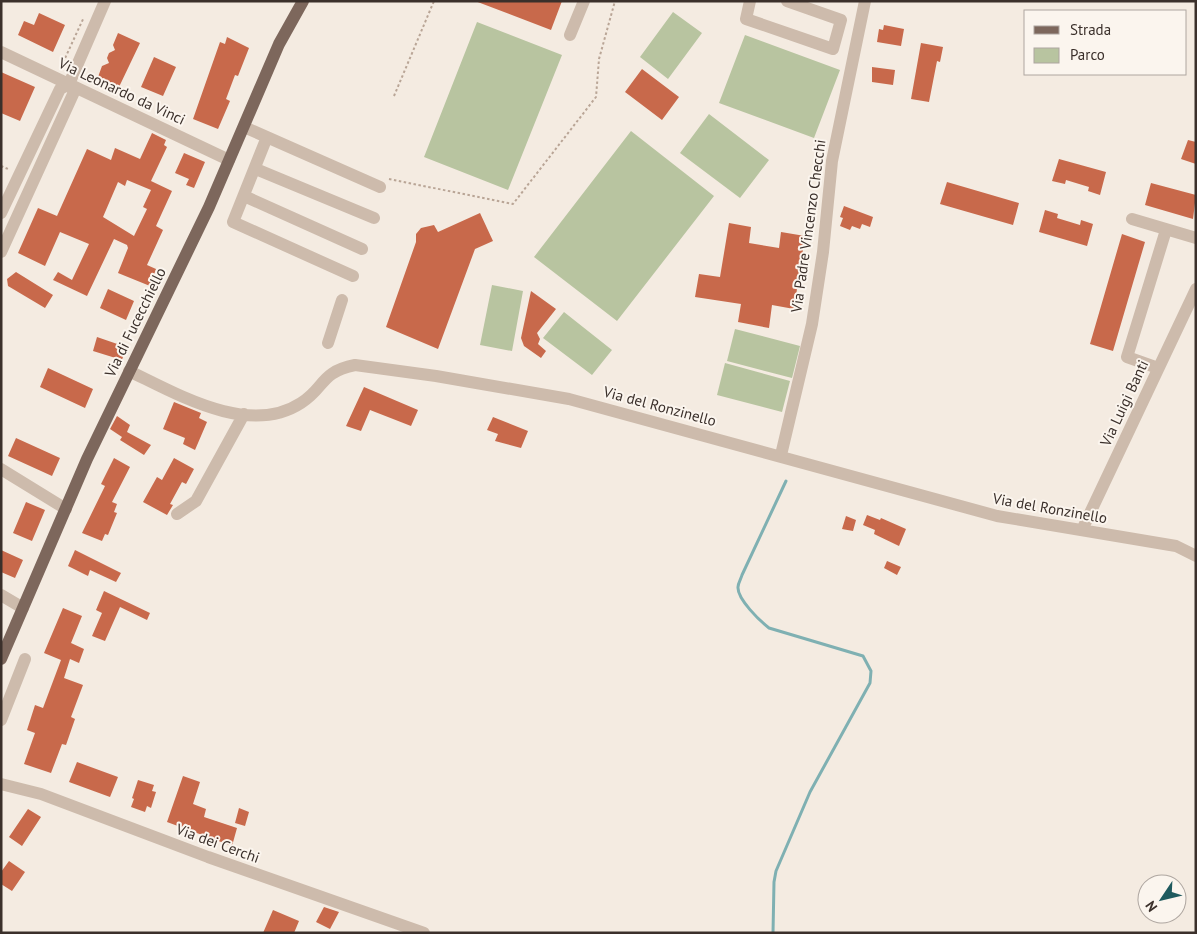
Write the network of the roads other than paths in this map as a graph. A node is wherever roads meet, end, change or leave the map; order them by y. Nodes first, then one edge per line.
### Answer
1 (105, 1) edge
2 (303, 1) edge
3 (584, 1) edge
4 (750, 1) edge
5 (787, 1) edge
6 (865, 1) edge
7 (570, 35) dead end
8 (1, 52) edge
9 (69, 84) junction
10 (244, 127) junction
11 (267, 137) junction
12 (229, 160) junction
13 (256, 168) junction
14 (381, 182) road end
15 (244, 196) junction
16 (1, 213) edge
17 (374, 218) dead end
18 (1132, 219) dead end
19 (1166, 230) junction
20 (1196, 238) edge
21 (362, 249) dead end
22 (1, 252) edge
23 (353, 276) dead end
24 (1196, 289) edge
25 (342, 300) dead end
26 (328, 343) dead end
27 (1158, 368) junction
28 (129, 371) junction
29 (244, 414) junction
30 (781, 455) junction
31 (1, 469) edge
32 (66, 509) junction
33 (177, 514) dead end
34 (1082, 530) junction
35 (1196, 556) edge
36 (1, 595) edge
37 (23, 608) junction
38 (1, 659) edge
39 (25, 659) dead end
40 (2, 716) edge
41 (1, 784) edge
42 (424, 933) edge

1 - 9 street
2 - 10 main road, Via di Fucecchiello
3 - 7 street
4 - 5 street
6 - 30 street, Via Padre Vincenzo Checchi
8 - 9 street, Via Leonardo da Vinci
9 - 12 street, Via Leonardo da Vinci
9 - 16 street
9 - 22 street
10 - 11 street
10 - 12 main road, Via di Fucecchiello
11 - 13 street
11 - 14 street
12 - 28 main road, Via di Fucecchiello
13 - 15 street
13 - 17 street
15 - 21 street
15 - 23 street
18 - 19 street
19 - 20 street
19 - 27 street
24 - 27 street, Via Luigi Banti
25 - 26 street
27 - 34 street, Via Luigi Banti
28 - 29 street, Via del Ronzinello
28 - 32 main road, Via di Fucecchiello
29 - 30 street, Via del Ronzinello
29 - 33 street
30 - 34 street, Via del Ronzinello
31 - 32 street
32 - 37 main road, Via di Fucecchiello
34 - 35 street, Via del Ronzinello
36 - 37 street
37 - 38 main road, Via di Fucecchiello
39 - 40 street
41 - 42 street, Via dei Cerchi

